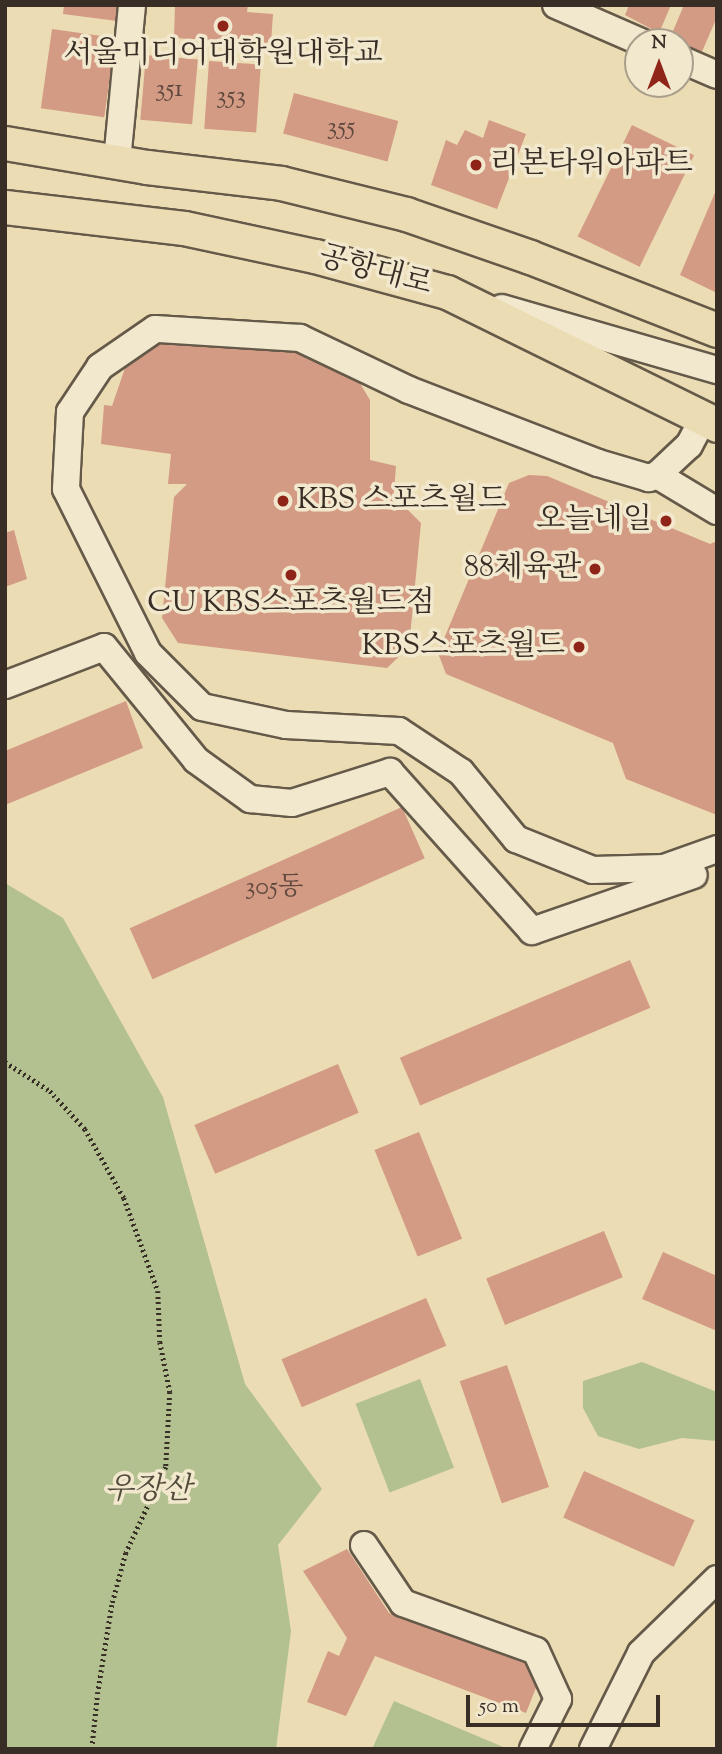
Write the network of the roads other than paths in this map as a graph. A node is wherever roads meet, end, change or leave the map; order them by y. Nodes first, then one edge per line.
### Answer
1 (132, 5) edge
2 (556, 5) edge
3 (624, 35) edge
4 (694, 65) edge
5 (717, 75) edge
6 (5, 143) edge
7 (5, 160) edge
8 (132, 164) junction
9 (5, 207) edge
10 (447, 292) junction
11 (717, 330) edge
12 (717, 370) edge
13 (710, 422) edge
14 (657, 475) junction
15 (717, 511) edge
16 (5, 685) edge
17 (717, 849) edge
18 (717, 867) edge
19 (364, 1545) dead end
20 (717, 1579) edge
21 (533, 1749) edge
22 (593, 1749) edge

1 - 8 street
2 - 3 street
4 - 5 street
6 - 8 main road, 공항대로
7 - 8 street
8 - 11 main road, 공항대로
9 - 10 main road, 공항대로
10 - 12 street
10 - 13 main road, 공항대로
13 - 14 street
14 - 15 street
14 - 17 street
16 - 18 street
19 - 21 street
20 - 22 street

